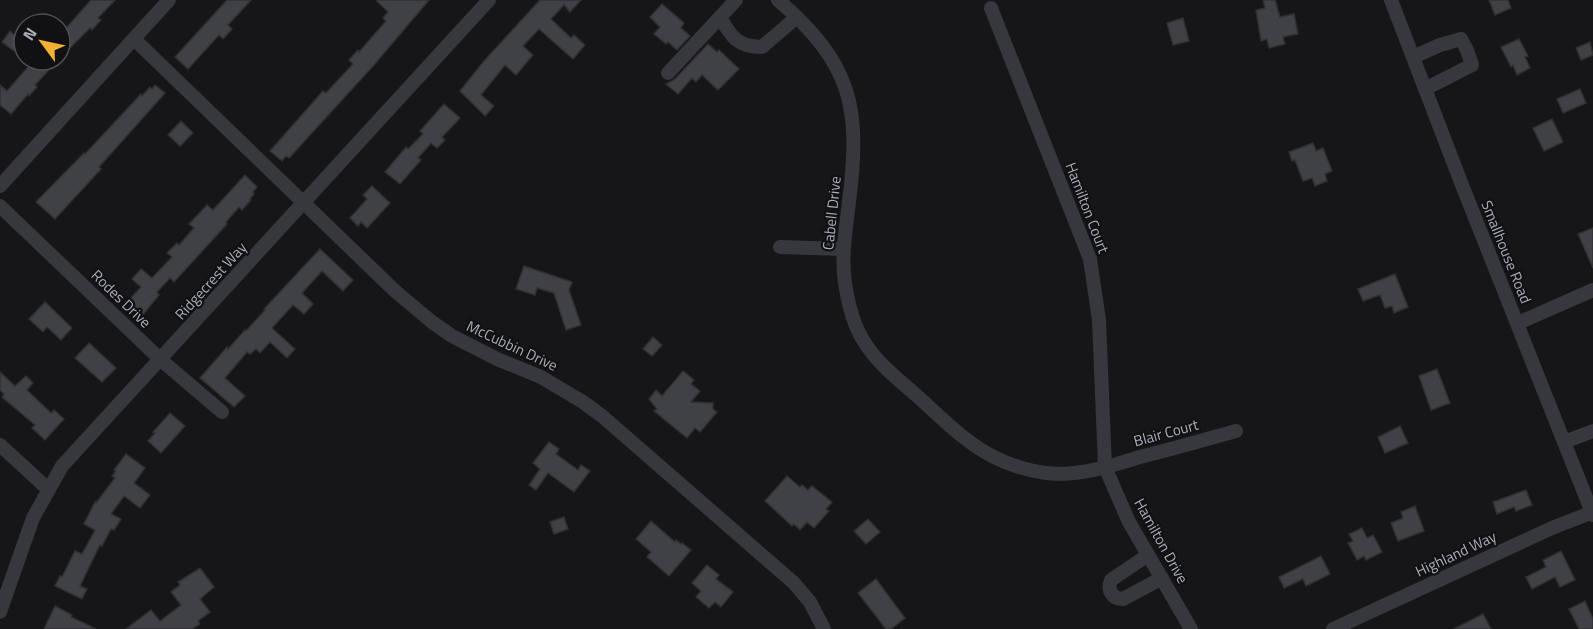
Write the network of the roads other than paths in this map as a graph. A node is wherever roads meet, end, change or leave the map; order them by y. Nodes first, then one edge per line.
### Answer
1 (169, 0) edge
2 (489, 0) edge
3 (736, 0) edge
4 (778, 0) edge
5 (1391, 0) edge
6 (991, 8) dead end
7 (797, 16) junction
8 (720, 17) junction
9 (134, 39) junction
10 (1413, 57) junction
11 (668, 73) dead end
12 (1425, 89) junction
13 (0, 186) edge
14 (303, 204) junction
15 (0, 206) edge
16 (780, 247) dead end
17 (843, 249) junction
18 (1593, 290) edge
19 (1518, 323) junction
20 (161, 360) junction
21 (222, 411) dead end
22 (1236, 431) dead end
23 (1593, 431) edge
24 (1564, 442) junction
25 (0, 445) edge
26 (1105, 467) junction
27 (48, 489) junction
28 (1593, 513) edge
29 (1148, 555) junction
30 (1162, 578) junction
31 (0, 612) edge
32 (824, 629) edge
33 (1191, 629) edge
34 (1333, 629) edge

1 - 9 street
2 - 14 street, Ridgecrest Way
3 - 8 street
4 - 7 street, Cabell Drive
5 - 10 street, Smallhouse Road
6 - 26 street, Hamilton Court
7 - 8 street
7 - 17 street, Cabell Drive
8 - 11 street
9 - 13 street
9 - 14 street, McCubbin Drive
10 - 12 street, Smallhouse Road
10 - 12 street
12 - 19 street, Smallhouse Road
14 - 20 street, Ridgecrest Way
14 - 32 street, McCubbin Drive
15 - 20 street, Rodes Drive
16 - 17 street
17 - 26 street, Cabell Drive
18 - 19 street
19 - 24 street, Smallhouse Road
20 - 21 street, Rodes Drive
20 - 27 street, Ridgecrest Way
22 - 26 street, Blair Court
23 - 24 street
24 - 28 street, Smallhouse Road
25 - 27 street
26 - 29 street, Hamilton Drive
27 - 31 street, Ridgecrest Way
28 - 34 street, Highland Way
29 - 30 street, Hamilton Drive
29 - 30 street
30 - 33 street, Hamilton Drive

